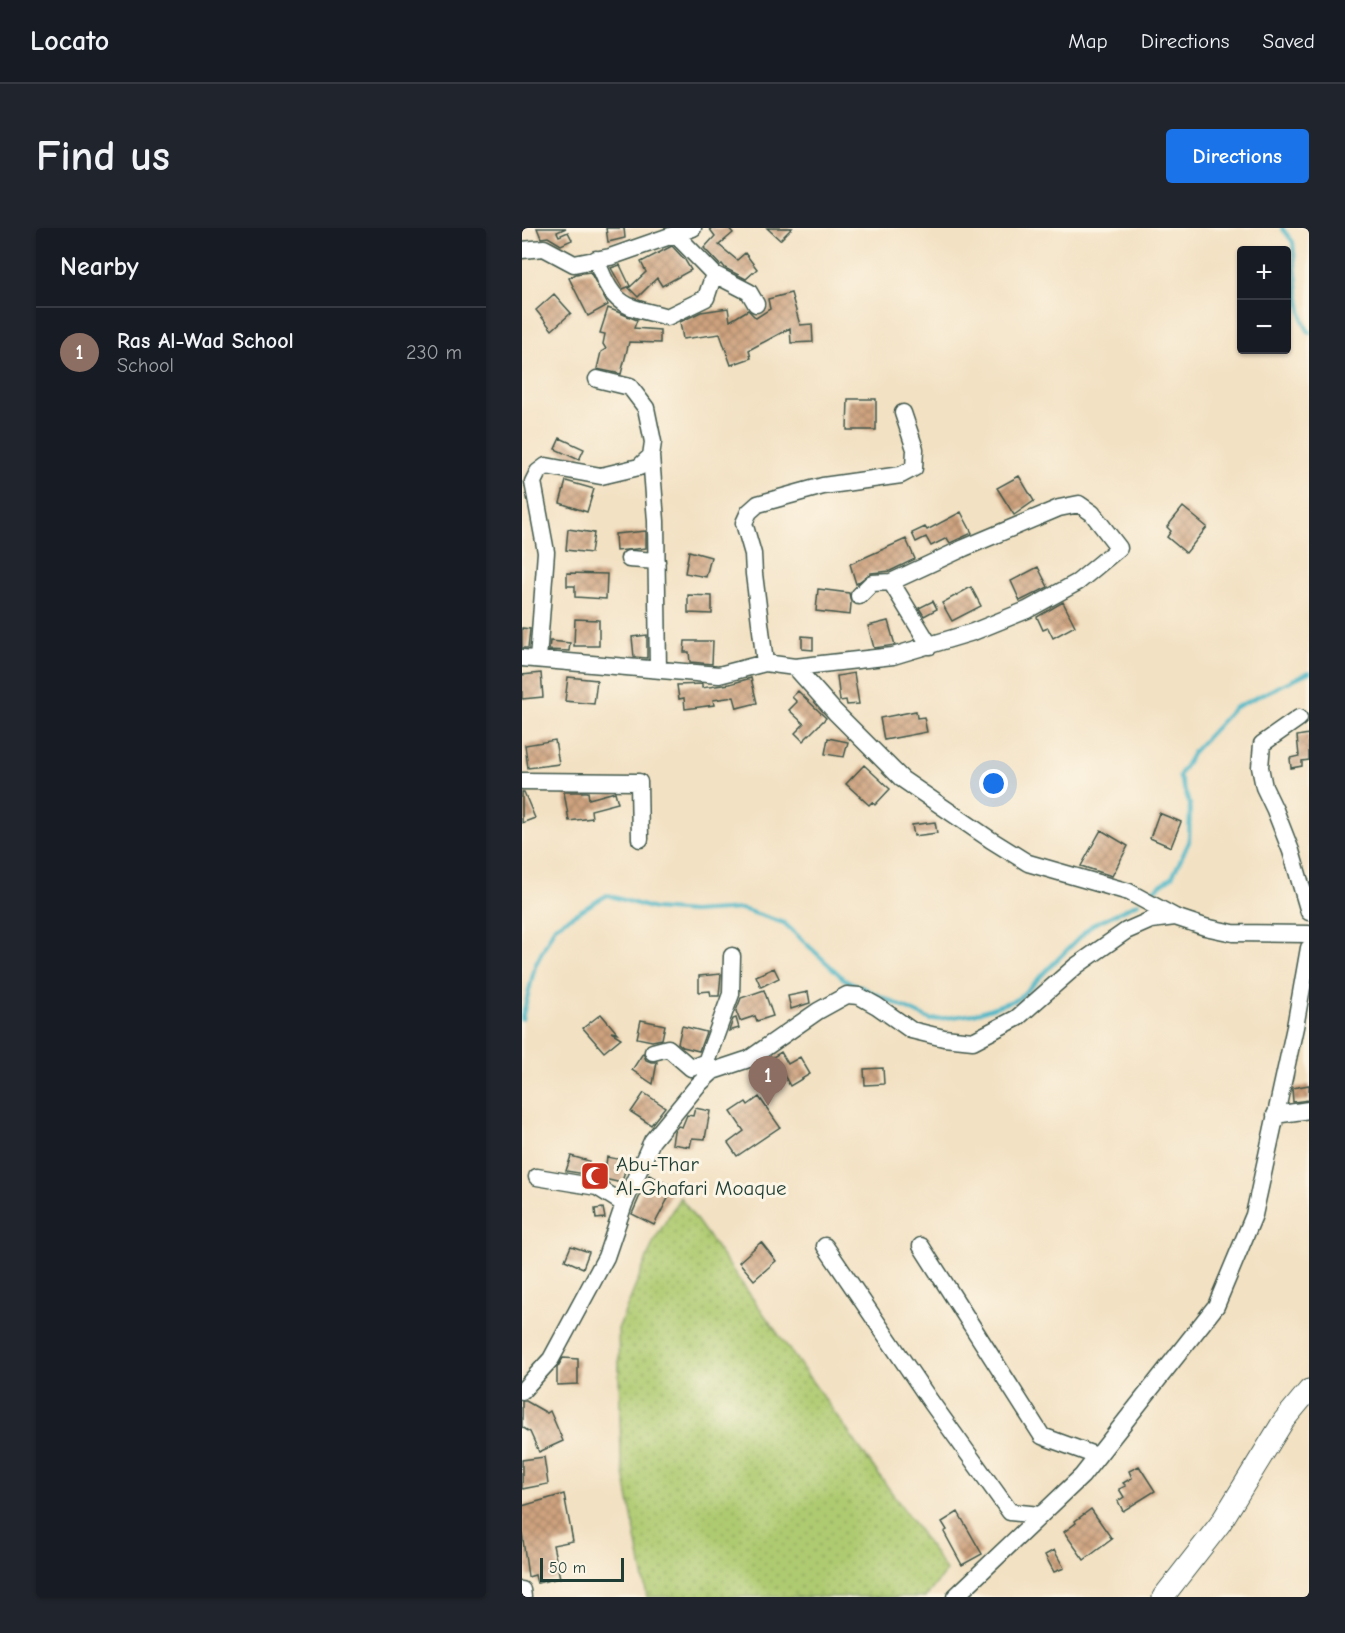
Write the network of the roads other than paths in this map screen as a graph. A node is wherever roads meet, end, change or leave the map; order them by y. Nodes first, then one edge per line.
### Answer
1 (693, 228) edge
2 (671, 232) edge
3 (522, 250) edge
4 (603, 258) junction
5 (714, 274) junction
6 (756, 304) dead end
7 (597, 379) dead end
8 (903, 413) dead end
9 (651, 456) junction
10 (629, 559) dead end
11 (657, 561) junction
12 (891, 582) junction
13 (859, 596) dead end
14 (930, 645) junction
15 (530, 659) edge
16 (765, 663) junction
17 (795, 667) junction
18 (658, 670) junction
19 (1299, 718) dead end
20 (522, 781) edge
21 (640, 839) dead end
22 (1309, 912) edge
23 (1176, 918) junction
24 (1309, 934) edge
25 (1309, 948) edge
26 (732, 956) dead end
27 (1302, 1027) edge
28 (653, 1052) dead end
29 (709, 1066) junction
30 (1309, 1110) edge
31 (1275, 1115) junction
32 (537, 1177) dead end
33 (624, 1204) junction
34 (825, 1246) dead end
35 (921, 1246) dead end
36 (1309, 1390) edge
37 (522, 1391) edge
38 (1097, 1456) junction
39 (1040, 1515) junction
40 (522, 1590) edge
41 (524, 1597) edge
42 (955, 1597) edge
43 (1163, 1597) edge

1 - 2 street
2 - 4 street
2 - 5 street
3 - 4 street
4 - 5 street
5 - 6 street
7 - 9 street
8 - 16 street
9 - 11 street
9 - 15 street
10 - 11 street
11 - 18 street
12 - 13 street
12 - 14 street
12 - 14 street
14 - 17 street
15 - 18 street
16 - 17 street
16 - 18 street
17 - 23 street
19 - 22 street
20 - 21 street
23 - 24 street
23 - 29 street
25 - 27 street
26 - 29 street
27 - 31 street
28 - 29 street
29 - 33 street
30 - 31 street
31 - 38 street
32 - 33 street
33 - 37 street
34 - 39 street
35 - 38 street
36 - 43 main road
38 - 39 street
39 - 42 street
40 - 41 street

